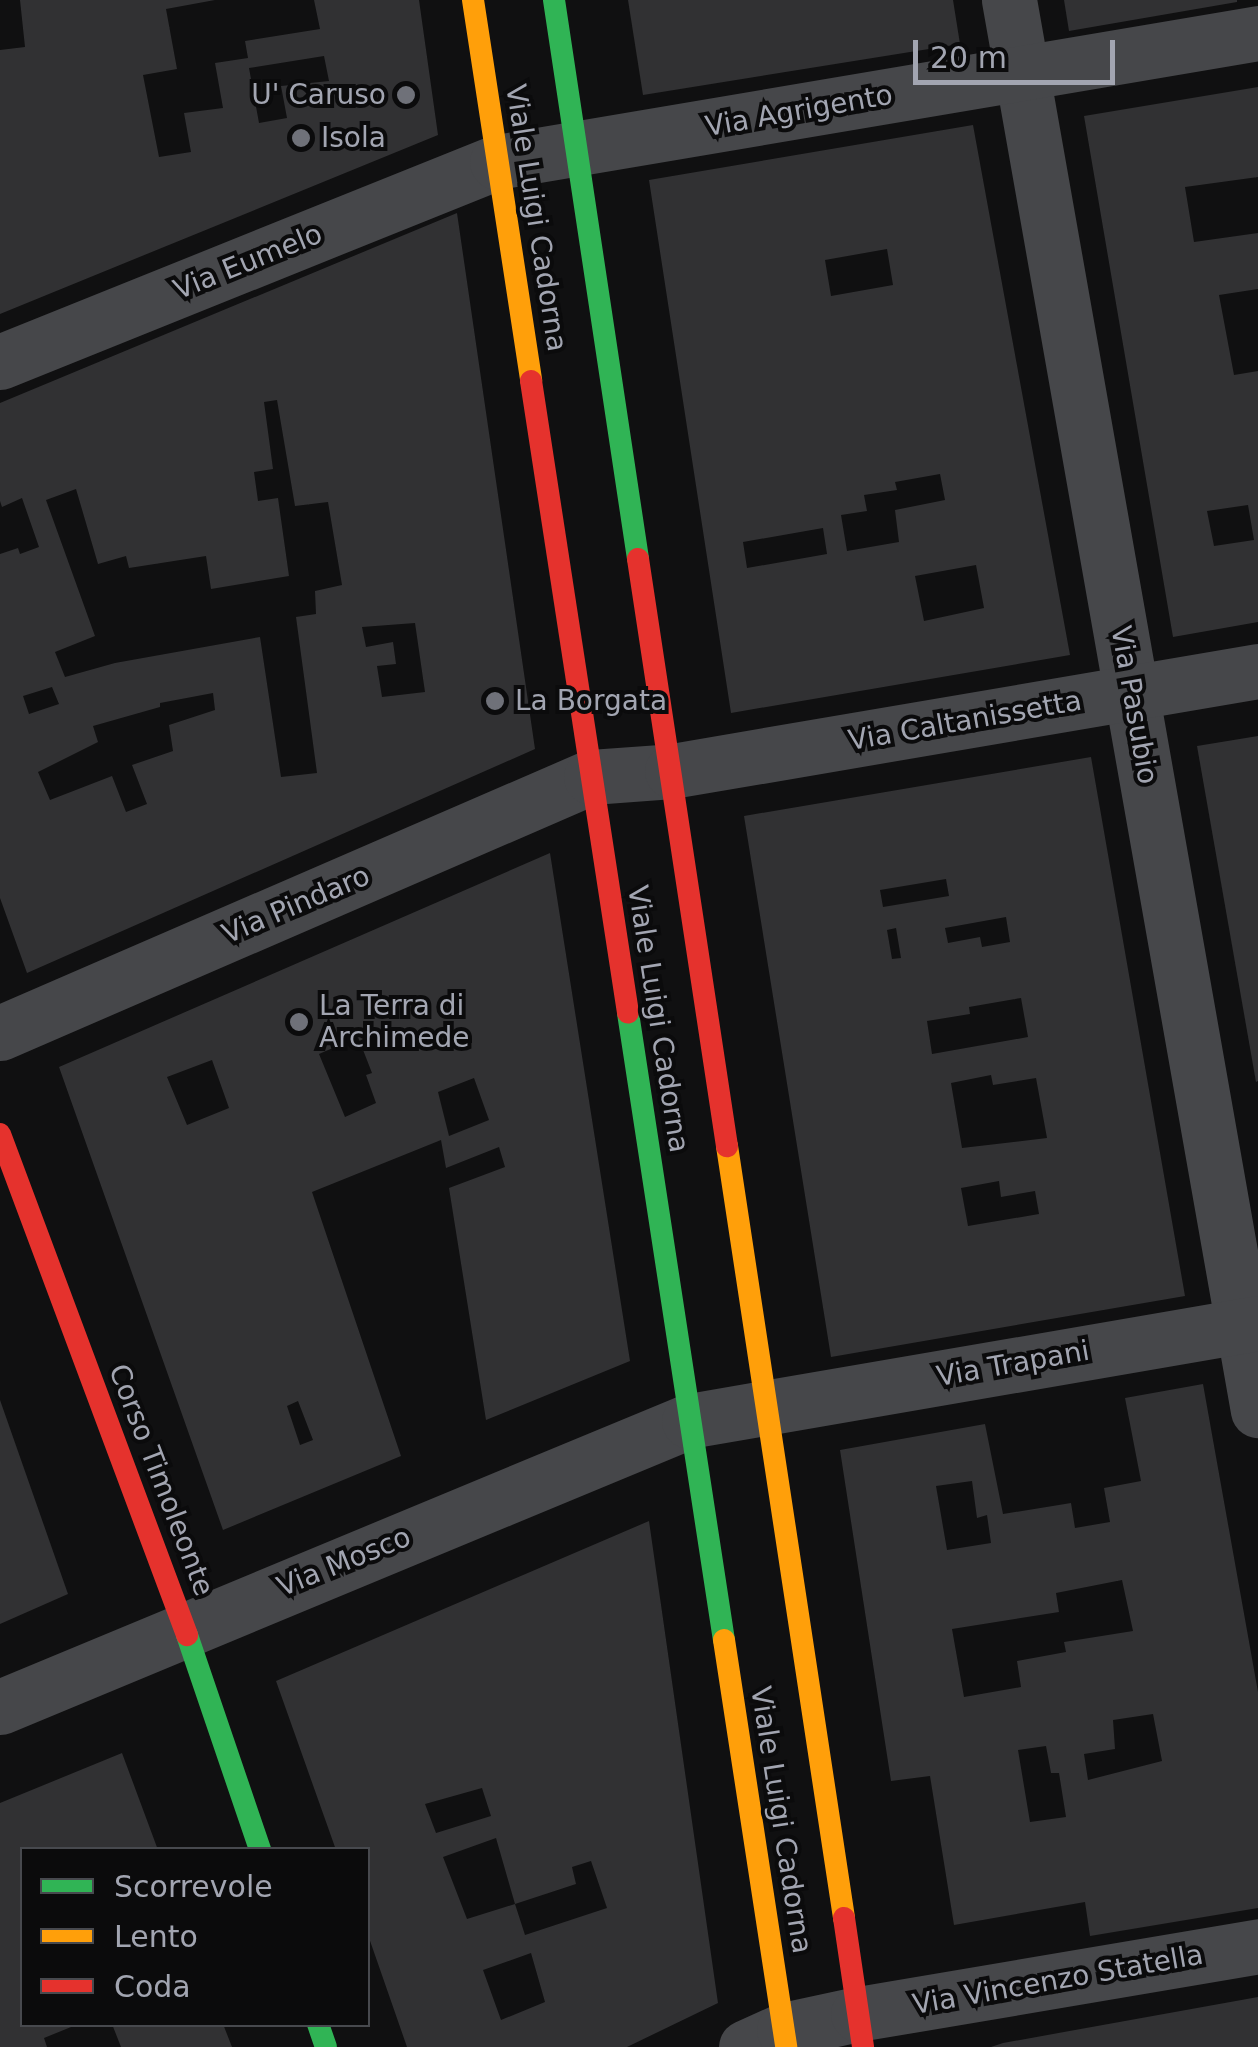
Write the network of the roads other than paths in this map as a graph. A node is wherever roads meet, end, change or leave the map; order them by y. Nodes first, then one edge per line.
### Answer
1 (472, 0) edge
2 (554, 0) edge
3 (1009, 0) edge
4 (1258, 33) edge
5 (1023, 73) junction
6 (576, 148) junction
7 (497, 162) junction
8 (0, 362) edge
9 (1258, 671) edge
10 (1132, 692) junction
11 (672, 772) junction
12 (592, 777) junction
13 (0, 1033) edge
14 (0, 1134) edge
15 (1250, 1324) edge
16 (767, 1406) junction
17 (1258, 1410) edge
18 (689, 1422) junction
19 (184, 1627) junction
20 (0, 1707) edge
21 (259, 1847) edge
22 (1258, 1946) edge
23 (861, 2030) edge
24 (772, 2041) edge

1 - 7 main road, Viale Luigi Cadorna
2 - 6 main road, Viale Luigi Cadorna
3 - 5 street, Via Pasubio
4 - 5 street, Via Agrigento
5 - 6 street, Via Agrigento
5 - 10 street, Via Pasubio
6 - 7 street, Via Agrigento
6 - 11 main road, Viale Luigi Cadorna
7 - 8 street, Via Eumelo
7 - 12 main road, Viale Luigi Cadorna
9 - 10 street, Via Caltanissetta
10 - 11 street, Via Caltanissetta
10 - 15 street, Via Pasubio
11 - 12 street, Via Caltanissetta
11 - 16 main road, Viale Luigi Cadorna
12 - 13 street, Via Pindaro
12 - 18 main road, Viale Luigi Cadorna
14 - 19 main road, Corso Timoleonte
15 - 16 street, Via Trapani
15 - 17 street, Via Pasubio
16 - 18 street, Via Trapani
16 - 23 main road, Viale Luigi Cadorna
18 - 19 street, Via Mosco
18 - 24 main road, Viale Luigi Cadorna
19 - 20 street, Via Mosco
19 - 21 main road, Corso Timoleonte
22 - 23 street, Via Vincenzo Statella
23 - 24 street, Via Vincenzo Statella

